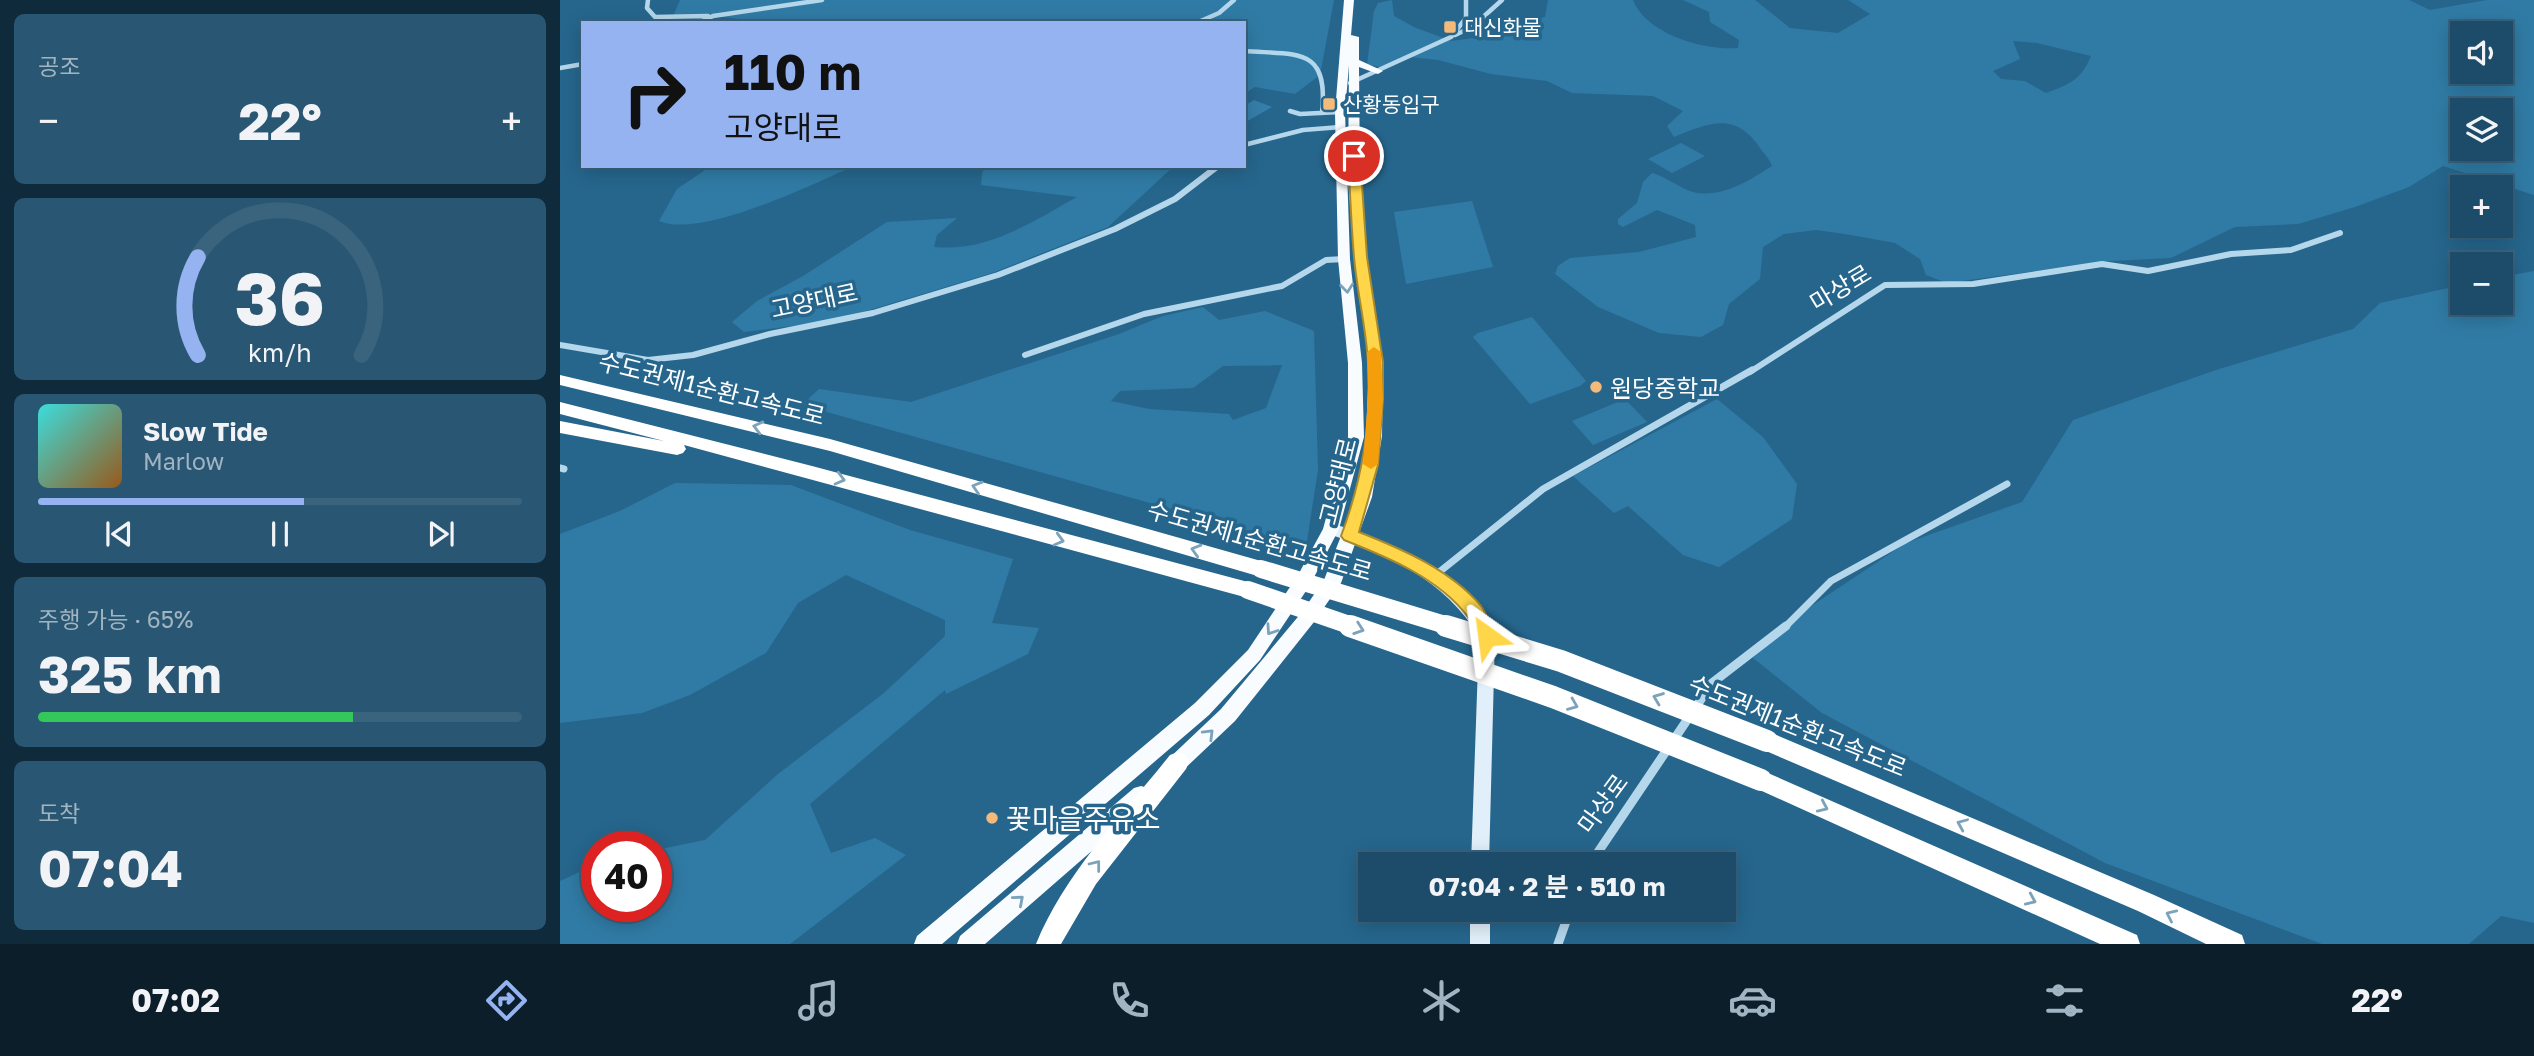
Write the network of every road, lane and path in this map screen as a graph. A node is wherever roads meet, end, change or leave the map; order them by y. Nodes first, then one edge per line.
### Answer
1 (648, 0) edge
2 (822, 0) edge
3 (1234, 0) edge
4 (1349, 0) edge
5 (1358, 0) edge
6 (1466, 0) edge
7 (1503, 0) edge
8 (713, 16) junction
9 (703, 21) edge
10 (1201, 21) edge
11 (1451, 37) junction
12 (1246, 51) edge
13 (1354, 62) junction
14 (581, 64) edge
15 (560, 68) edge
16 (1378, 71) junction
17 (1348, 84) junction
18 (1290, 111) dead end
19 (1322, 113) junction
20 (1340, 120) junction
21 (1246, 144) edge
22 (1215, 168) edge
23 (2340, 233) dead end
24 (1344, 259) junction
25 (560, 345) edge
26 (1025, 355) dead end
27 (560, 380) edge
28 (560, 408) edge
29 (560, 426) edge
30 (812, 472) junction
31 (2007, 484) dead end
32 (1340, 532) junction
33 (1433, 578) junction
34 (1178, 762) junction
35 (1480, 852) edge
36 (1598, 852) edge
37 (1480, 922) edge
38 (1566, 922) edge
39 (925, 944) edge
40 (968, 944) edge
41 (1048, 944) edge
42 (1480, 944) edge
43 (1558, 944) edge
44 (2128, 944) edge
45 (2233, 944) edge

1 - 8 street
2 - 8 street
3 - 10 street
4 - 17 main road, 고양대로
5 - 13 main road, 고양대로
6 - 11 street
7 - 11 street
8 - 9 street
11 - 16 street
12 - 19 street
13 - 16 main road
13 - 17 main road, 고양대로
14 - 15 street
16 - 17 street
17 - 20 main road, 고양대로
17 - 32 main road, 고양대로
18 - 19 street
19 - 20 street
20 - 21 street
20 - 24 main road, 고양대로
22 - 25 street, 고양대로
23 - 33 street, 마상로
24 - 26 street
24 -> 32 main road, 고양대로
45 -> 27 highway, 수도권제1순환고속도로, bridge
28 - 30 highway
29 - 30 highway
30 -> 44 highway, bridge
31 - 36 street, 마상로
32 - 33 street
34 -> 32 main road, 고양대로
32 -> 39 main road, 고양대로
33 - 35 street
40 -> 34 main road, 고양대로
41 -> 34 highway
37 - 42 street
38 - 43 street

